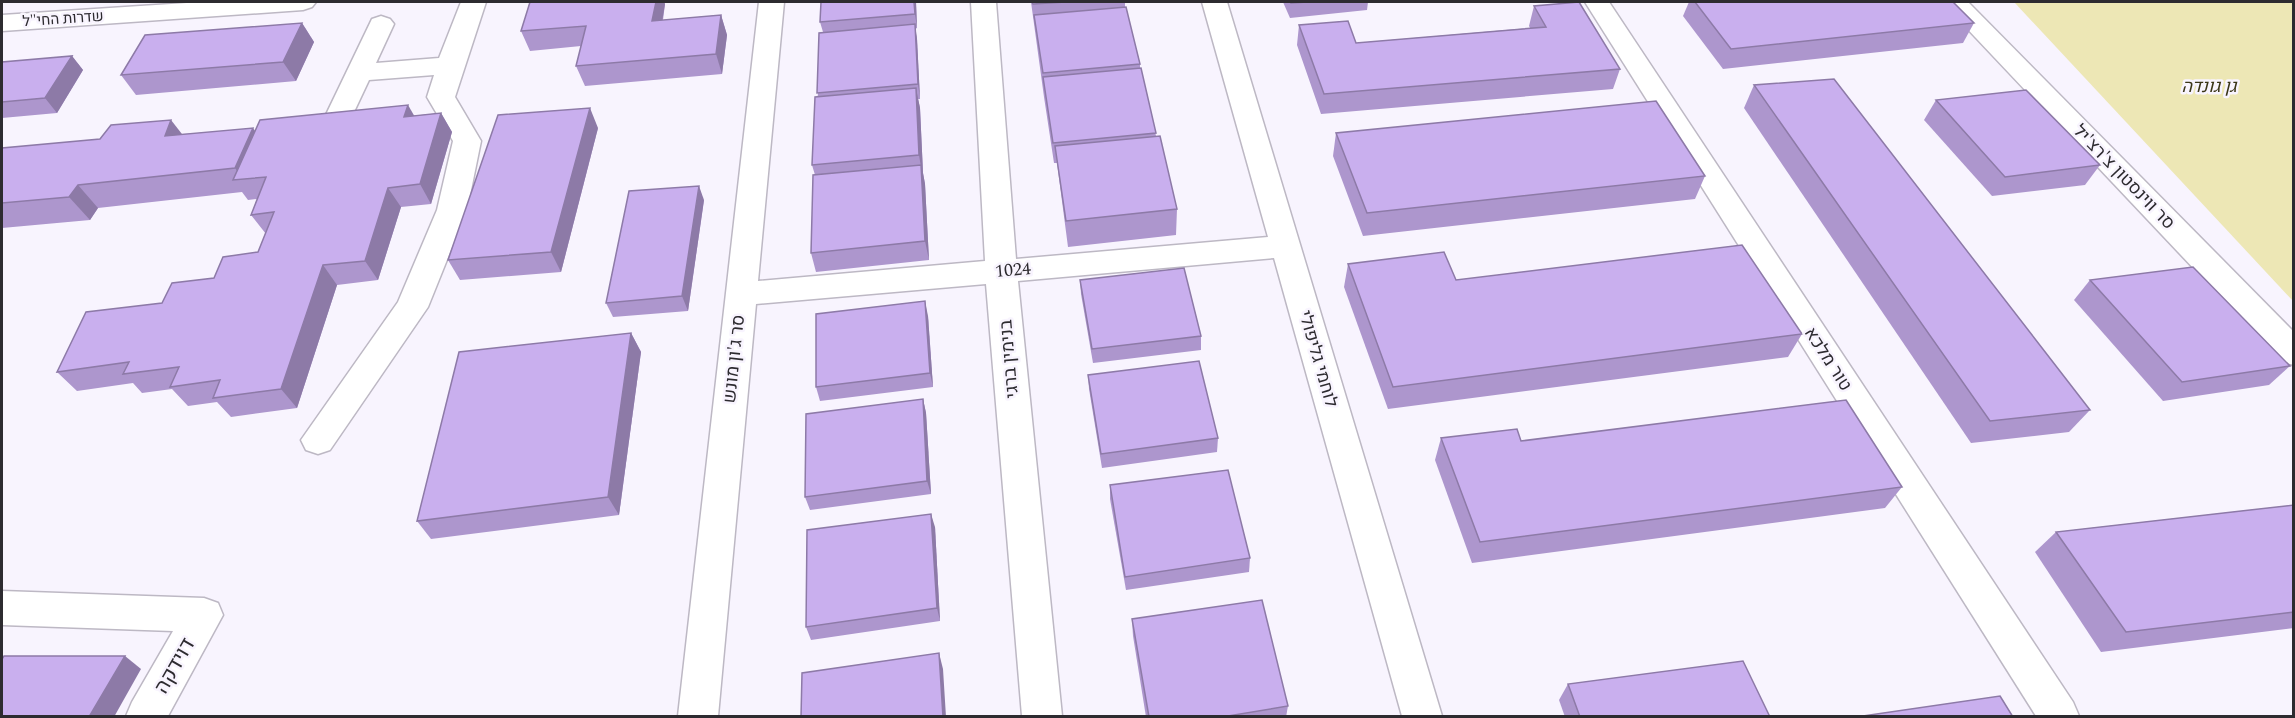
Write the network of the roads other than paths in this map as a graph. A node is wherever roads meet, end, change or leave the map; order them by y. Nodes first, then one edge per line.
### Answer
1 (303, 2) edge
2 (473, 2) edge
3 (771, 2) edge
4 (982, 2) edge
5 (1215, 2) edge
6 (1597, 2) edge
7 (1954, 2) edge
8 (2, 23) edge
9 (381, 24) dead end
10 (450, 65) junction
11 (359, 73) junction
12 (335, 125) edge
13 (1286, 246) junction
14 (1001, 271) junction
15 (741, 294) junction
16 (2294, 352) edge
17 (318, 440) dead end
18 (2, 608) edge
19 (146, 717) edge
20 (698, 717) edge
21 (1042, 717) edge
22 (1422, 717) edge
23 (2059, 717) edge

1 - 8 street, שדרות החי"ל
2 - 10 street
3 - 15 street, סר ג'ון מונש
4 - 14 street, בנימין ברגי
5 - 13 street, לוחמי גליפולי
6 - 23 street, טור מלכא
7 - 16 street, סר ווינסטון צ'רצ'יל
9 - 11 street
10 - 11 street
10 - 17 street
11 - 12 street
13 - 14 street, 1024
13 - 22 street, לוחמי גליפולי
14 - 15 street, 1024
14 - 21 street, בנימין ברגי
15 - 20 street, סר ג'ון מונש
18 - 19 street, דוידקה

